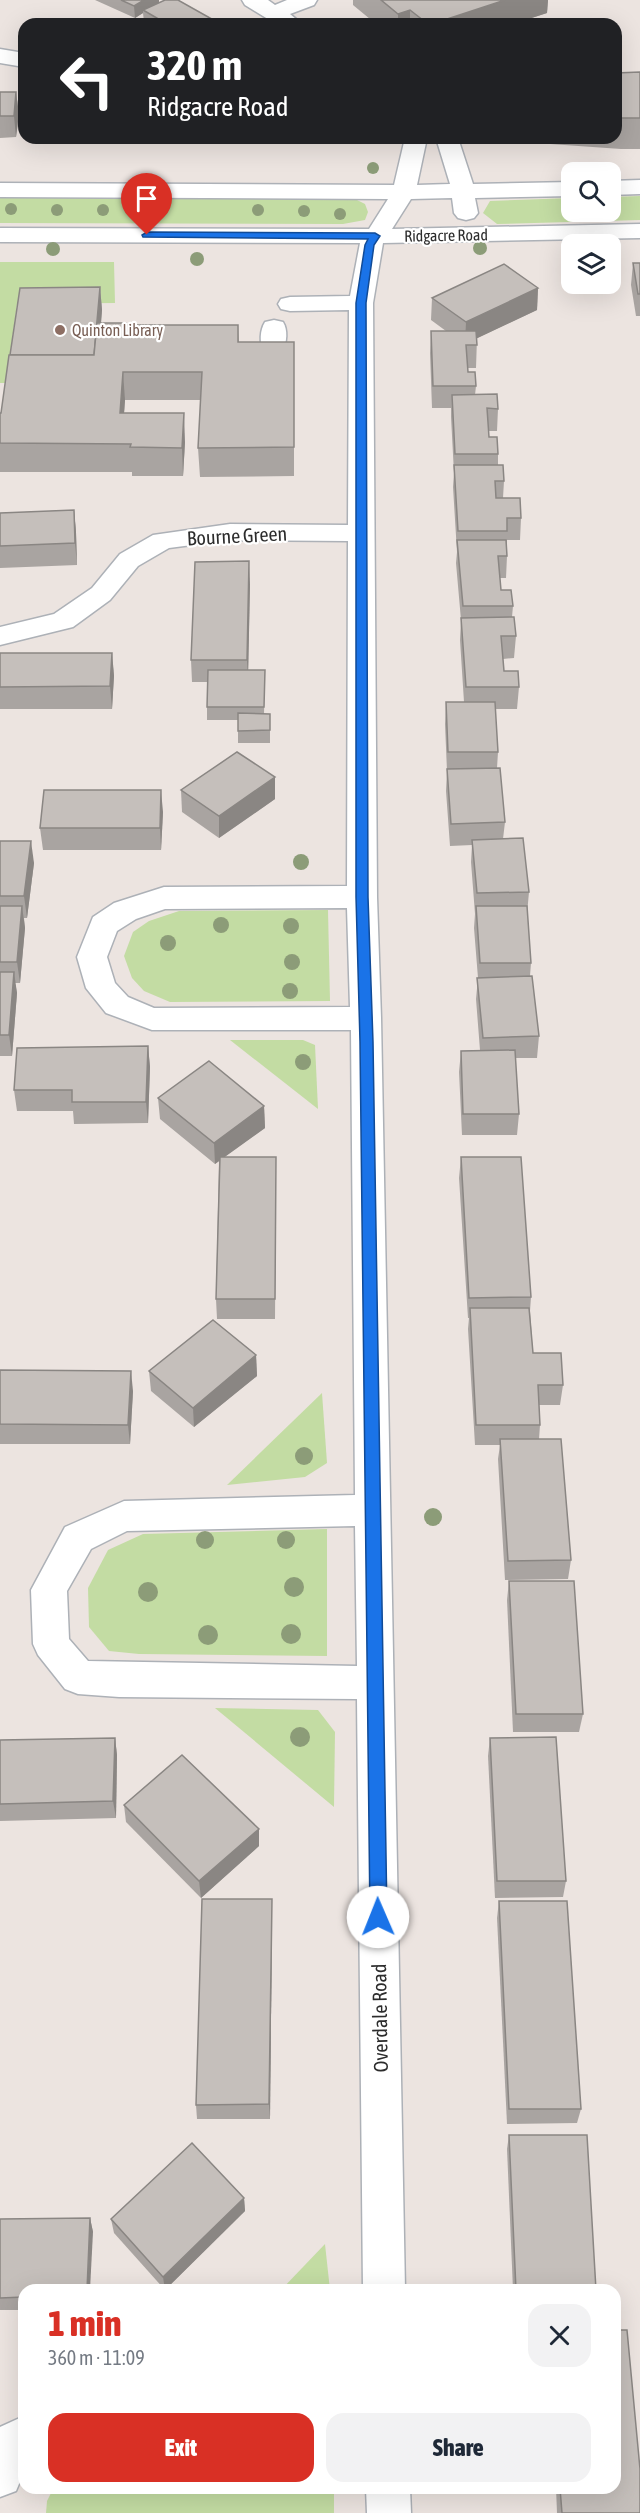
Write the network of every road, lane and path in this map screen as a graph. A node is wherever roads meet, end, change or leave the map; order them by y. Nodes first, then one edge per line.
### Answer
1 (253, 0) edge
2 (306, 0) edge
3 (282, 18) edge
4 (0, 56) edge
5 (18, 59) edge
6 (415, 144) edge
7 (449, 144) edge
8 (640, 187) edge
9 (621, 188) edge
10 (0, 189) edge
11 (561, 189) edge
12 (404, 192) junction
13 (463, 192) junction
14 (640, 231) edge
15 (0, 235) edge
16 (468, 235) junction
17 (375, 236) junction
18 (361, 303) junction
19 (290, 304) dead end
20 (361, 533) junction
21 (0, 636) edge
22 (362, 897) junction
23 (366, 1018) junction
24 (373, 1510) junction
25 (375, 1683) junction
26 (384, 2284) edge
27 (18, 2441) edge
28 (0, 2475) edge
29 (388, 2494) edge
30 (389, 2513) edge

1 - 3 street
2 - 3 street
4 - 5 street
6 - 12 street
7 - 13 street
8 - 9 street
10 - 12 street
11 - 13 street
12 - 13 street
12 - 17 street, Overdale Road
13 - 16 street
14 - 16 street, Ridgacre Road
15 - 17 street, Ridgacre Road
16 - 17 street, Ridgacre Road
17 - 18 street, Overdale Road
18 - 19 street
18 - 20 street, Overdale Road
20 - 21 street, Bourne Green
20 - 22 street, Overdale Road
22 - 23 street, Overdale Road
22 - 23 street
23 - 24 street, Overdale Road
24 - 25 street, Overdale Road
24 - 25 street
25 - 26 street, Overdale Road
27 - 28 street
29 - 30 street

